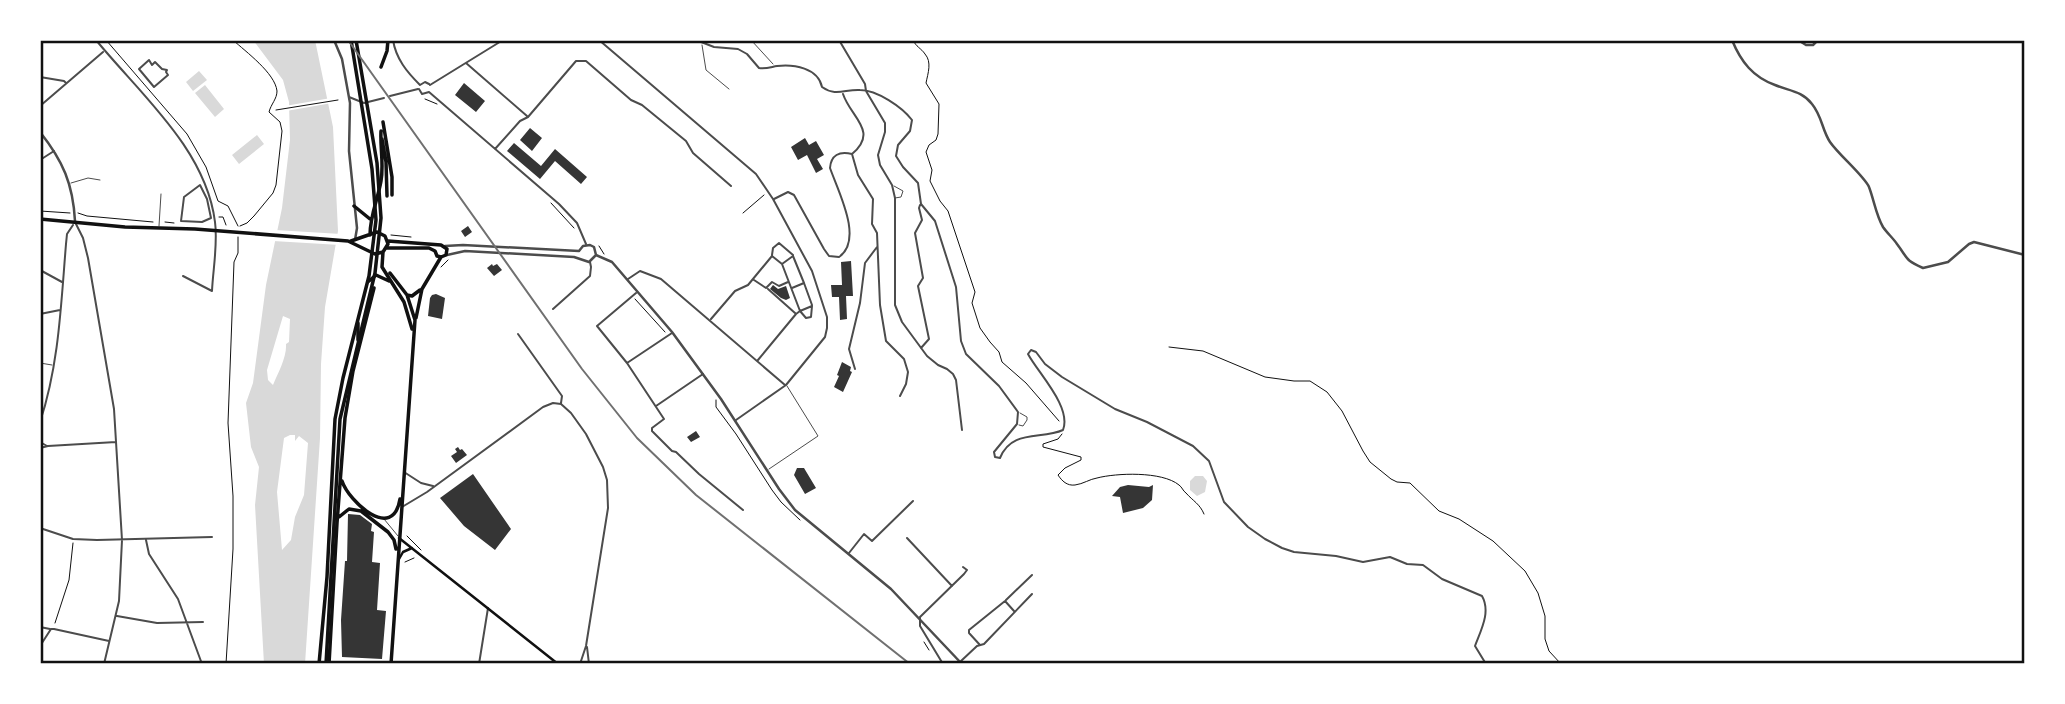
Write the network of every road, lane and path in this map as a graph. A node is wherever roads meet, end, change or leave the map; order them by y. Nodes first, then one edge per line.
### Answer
1 (96, 40) edge
2 (233, 40) edge
3 (334, 40) edge
4 (351, 40) edge
5 (356, 40) edge
6 (388, 40) edge
7 (393, 40) edge
8 (503, 40) edge
9 (599, 40) edge
10 (696, 40) edge
11 (751, 40) edge
12 (839, 40) edge
13 (913, 40) edge
14 (1732, 40) edge
15 (1798, 40) edge
16 (1818, 40) edge
17 (702, 43) junction
18 (105, 51) junction
19 (466, 63) junction
20 (774, 66) junction
21 (381, 67) dead end
22 (40, 77) edge
23 (66, 84) junction
24 (420, 85) junction
25 (429, 85) junction
26 (154, 87) joint
27 (419, 89) junction
28 (729, 89) dead end
29 (866, 91) junction
30 (429, 92) junction
31 (843, 93) junction
32 (348, 96) junction
33 (390, 96) dead end
34 (422, 97) dead end
35 (384, 98) dead end
36 (338, 100) dead end
37 (40, 106) edge
38 (442, 107) dead end
39 (276, 110) dead end
40 (528, 117) junction
41 (381, 131) junction
42 (40, 132) edge
43 (495, 149) junction
44 (55, 151) junction
45 (852, 154) junction
46 (40, 160) edge
47 (100, 180) dead end
48 (70, 183) junction
49 (892, 185) junction
50 (731, 186) dead end
51 (768, 191) junction
52 (161, 194) dead end
53 (895, 198) junction
54 (207, 199) joint
55 (773, 199) junction
56 (218, 201) dead end
57 (550, 201) dead end
58 (920, 204) junction
59 (354, 205) junction
60 (40, 211) edge
61 (75, 213) junction
62 (743, 214) dead end
63 (40, 219) edge
64 (215, 219) junction
65 (370, 219) junction
66 (75, 222) junction
67 (159, 222) junction
68 (177, 223) dead end
69 (159, 228) junction
70 (228, 228) dead end
71 (357, 228) junction
72 (575, 229) dead end
73 (216, 232) junction
74 (387, 234) dead end
75 (367, 236) junction
76 (238, 240) dead end
77 (351, 240) junction
78 (416, 240) dead end
79 (387, 241) junction
80 (586, 245) junction
81 (444, 246) junction
82 (878, 246) junction
83 (387, 248) junction
84 (436, 248) junction
85 (369, 251) junction
86 (579, 251) junction
87 (383, 252) junction
88 (596, 255) junction
89 (2025, 255) edge
90 (772, 256) junction
91 (793, 256) junction
92 (446, 257) junction
93 (581, 258) junction
94 (589, 261) junction
95 (782, 264) junction
96 (440, 269) dead end
97 (40, 270) edge
98 (390, 273) dead end
99 (183, 276) dead end
100 (753, 279) junction
101 (627, 280) junction
102 (63, 282) junction
103 (788, 282) junction
104 (390, 283) junction
105 (804, 283) junction
106 (366, 285) junction
107 (374, 288) dead end
108 (766, 288) junction
109 (791, 288) junction
110 (422, 289) junction
111 (637, 292) junction
112 (407, 295) junction
113 (812, 306) junction
114 (553, 309) dead end
115 (61, 310) junction
116 (800, 311) junction
117 (40, 314) edge
118 (796, 314) junction
119 (415, 320) junction
120 (710, 320) junction
121 (672, 332) junction
122 (517, 334) dead end
123 (413, 336) junction
124 (359, 347) junction
125 (1169, 347) dead end
126 (921, 348) junction
127 (757, 360) junction
128 (40, 363) edge
129 (627, 363) junction
130 (54, 365) junction
131 (855, 369) dead end
132 (703, 374) junction
133 (786, 385) junction
134 (900, 396) dead end
135 (561, 404) junction
136 (655, 407) junction
137 (1018, 412) junction
138 (735, 420) junction
139 (40, 422) edge
140 (1017, 424) junction
141 (962, 430) dead end
142 (1063, 430) junction
143 (40, 442) edge
144 (117, 442) junction
145 (48, 446) junction
146 (40, 448) edge
147 (767, 470) junction
148 (404, 471) junction
149 (341, 476) junction
150 (434, 485) junction
151 (402, 489) junction
152 (913, 501) dead end
153 (401, 507) junction
154 (743, 510) dead end
155 (1204, 514) dead end
156 (384, 519) junction
157 (337, 523) junction
158 (40, 528) edge
159 (405, 535) dead end
160 (212, 537) dead end
161 (399, 538) junction
162 (907, 538) dead end
163 (73, 539) junction
164 (146, 539) junction
165 (122, 540) junction
166 (412, 548) junction
167 (848, 553) junction
168 (419, 554) junction
169 (398, 562) junction
170 (403, 567) dead end
171 (963, 567) dead end
172 (1032, 575) dead end
173 (951, 586) junction
174 (1032, 594) dead end
175 (1005, 601) junction
176 (488, 607) junction
177 (1015, 612) junction
178 (116, 616) junction
179 (919, 617) junction
180 (188, 622) junction
181 (203, 622) dead end
182 (40, 627) edge
183 (52, 629) junction
184 (110, 641) junction
185 (981, 645) junction
186 (40, 646) edge
187 (586, 646) junction
188 (555, 662) edge
189 (961, 663) edge
190 (104, 664) edge
191 (202, 664) edge
192 (226, 664) edge
193 (319, 664) edge
194 (327, 664) edge
195 (391, 664) edge
196 (479, 664) edge
197 (580, 664) edge
198 (589, 664) edge
199 (943, 664) edge
200 (1486, 664) edge
201 (1561, 664) edge

1 - 18 street
2 - 56 path
3 - 32 street
4 - 193 main road
5 - 194 main road
6 - 21 main road
7 - 24 street
8 - 19 street
9 - 51 street
10 - 17 street
11 - 20 lane
12 - 29 street
13 - 142 path
14 - 89 street
15 - 16 street
17 - 20 street
17 - 28 lane
18 - 23 street
18 - 64 street
19 - 25 street
19 - 40 street
20 - 31 street
22 - 23 street
23 - 37 street
24 - 25 street
24 - 27 street
25 - 30 street
26 - 26 street
27 - 30 street
27 - 33 street
29 - 31 street
29 - 49 street
29 - 58 street
30 - 43 street
31 - 45 street
32 - 35 street
32 - 59 street
34 - 38 path
36 - 39 path
40 - 43 street
40 - 50 street
41 - 41 main road
41 - 65 main road
42 - 44 street
43 - 80 street
44 - 46 street
44 - 48 street
45 - 55 street
45 - 82 street
47 - 48 lane
48 - 61 street
49 - 53 street
49 - 53 lane
51 - 55 street
51 - 62 path
52 - 67 lane
53 - 126 street
54 - 54 street
55 - 133 street
57 - 72 path
58 - 126 street
58 - 137 street
59 - 65 main road
59 - 71 street
60 - 61 path
61 - 66 street
61 - 67 path
63 - 66 main road
64 - 70 path
64 - 73 street
65 - 75 main road
66 - 69 main road
66 - 102 street
66 - 144 street
67 - 68 path
67 - 69 lane
69 - 73 main road
71 - 75 lane
71 - 77 street
73 - 77 main road
73 - 99 street
74 - 78 path
75 - 77 main road
75 - 79 main road
75 - 85 main road
76 - 192 path
77 - 85 main road
79 - 83 main road
79 - 84 main road
80 - 86 street
80 - 88 street
81 - 84 main road
81 - 86 street
81 - 92 main road
82 - 131 street
82 - 134 street
83 - 84 main road
83 - 87 main road
84 - 92 main road
85 - 87 main road
85 - 106 main road
86 - 93 street
87 - 104 main road
88 - 94 street
88 - 101 street
90 - 91 street
90 - 95 street
90 - 100 street
91 - 95 street
91 - 105 street
92 - 93 street
92 - 96 path
92 - 110 main road
93 - 94 street
94 - 114 street
95 - 103 street
97 - 102 street
98 - 112 main road
100 - 108 street
100 - 120 street
101 - 111 street
101 - 120 street
102 - 115 street
103 - 108 street
103 - 109 street
104 - 106 main road
104 - 123 main road
105 - 109 street
105 - 113 street
106 - 124 main road
107 - 124 main road
108 - 118 street
109 - 116 street
110 - 112 main road
110 - 119 main road
111 - 121 street
111 - 129 street
112 - 119 main road
113 - 116 street
113 - 116 street
115 - 117 street
115 - 130 street
116 - 118 street
118 - 127 street
119 - 123 main road
120 - 127 street
121 - 129 street
121 - 132 street
122 - 135 street
123 - 148 main road
124 - 149 main road
125 - 201 path
126 - 141 street
127 - 133 street
128 - 130 lane
129 - 136 street
130 - 139 street
132 - 136 street
132 - 138 street
133 - 138 street
133 - 147 lane
135 - 150 street
135 - 187 street
136 - 154 street
137 - 140 street
137 - 140 lane
138 - 147 street
140 - 142 street
142 - 155 path
142 - 200 street
143 - 145 street
144 - 145 street
144 - 165 street
145 - 146 street
147 - 167 street
148 - 150 street
148 - 151 main road
149 - 156 main road
149 - 157 main road
150 - 153 street
151 - 153 main road
151 - 156 main road
152 - 167 street
153 - 161 main road
156 - 161 lane
157 - 169 main road
157 - 194 main road
158 - 163 street
159 - 168 path
160 - 164 street
161 - 166 main road
161 - 169 main road
162 - 173 street
163 - 165 street
163 - 183 path
164 - 165 street
164 - 180 street
165 - 178 street
166 - 168 main road
166 - 169 main road
167 - 179 street
168 - 170 path
168 - 176 main road
169 - 195 main road
171 - 173 street
172 - 175 street
173 - 179 street
174 - 177 street
175 - 177 street
175 - 185 street
176 - 188 main road
176 - 196 street
177 - 185 street
178 - 180 street
178 - 184 street
179 - 189 street
179 - 199 street
180 - 181 street
180 - 191 street
182 - 183 street
183 - 184 street
183 - 186 street
184 - 190 street
185 - 189 street
187 - 197 street
187 - 198 street

